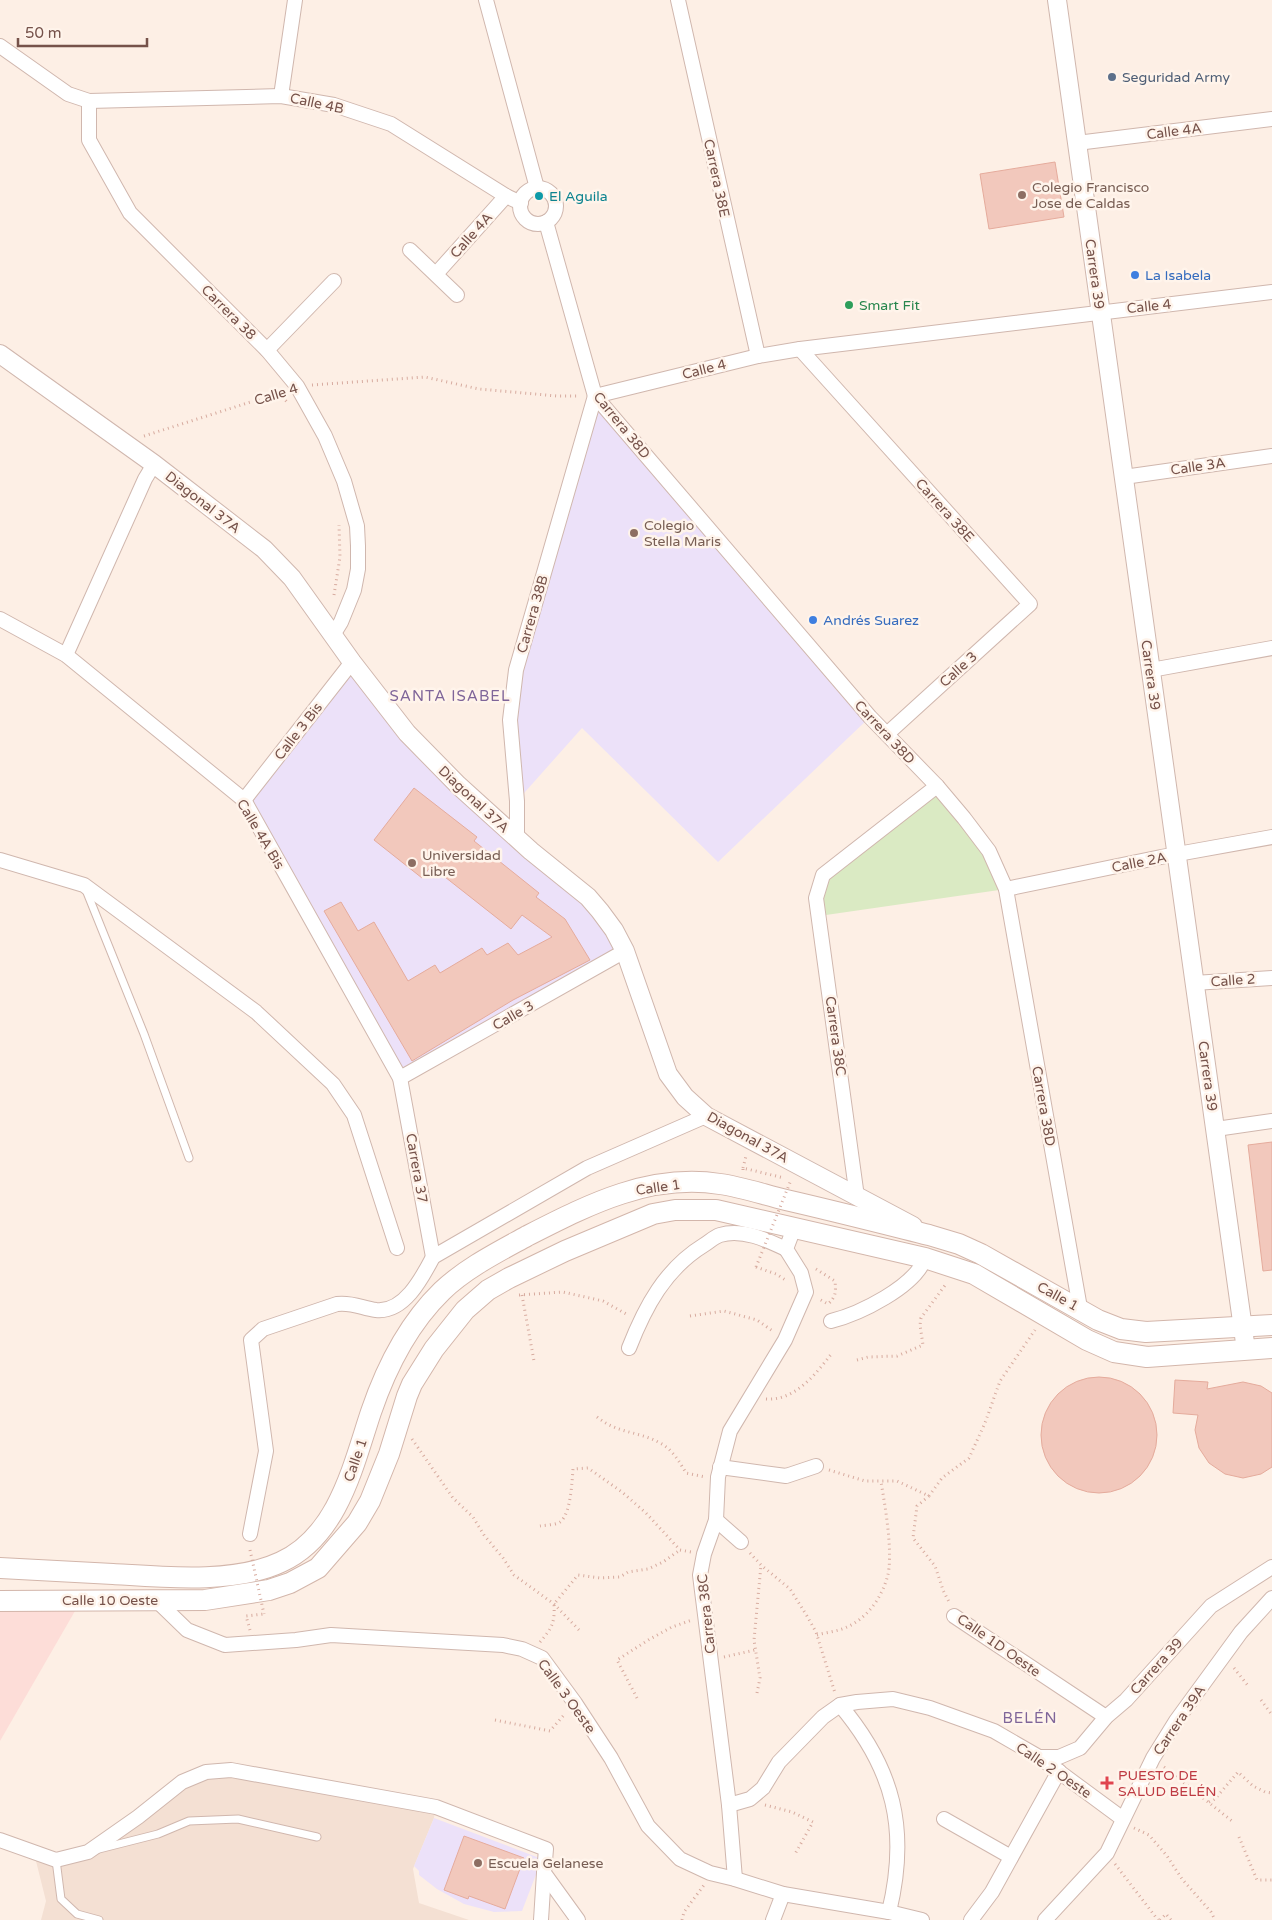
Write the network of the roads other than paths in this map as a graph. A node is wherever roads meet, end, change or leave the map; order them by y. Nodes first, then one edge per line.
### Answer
1 (295, 0) edge
2 (486, 0) edge
3 (678, 0) edge
4 (1057, 0) edge
5 (0, 46) edge
6 (281, 96) junction
7 (89, 101) junction
8 (1272, 119) edge
9 (1077, 143) junction
10 (537, 188) junction
11 (506, 196) junction
12 (521, 203) junction
13 (546, 222) junction
14 (410, 250) dead end
15 (436, 274) junction
16 (334, 281) dead end
17 (1272, 292) edge
18 (457, 295) dead end
19 (1100, 311) junction
20 (800, 349) junction
21 (267, 350) junction
22 (0, 354) edge
23 (758, 356) junction
24 (595, 396) junction
25 (1272, 456) edge
26 (154, 464) junction
27 (1124, 477) junction
28 (1030, 604) joint
29 (0, 619) edge
30 (333, 635) junction
31 (1272, 648) edge
32 (66, 655) junction
33 (352, 662) junction
34 (1151, 670) junction
35 (887, 734) junction
36 (937, 786) junction
37 (244, 800) junction
38 (1272, 837) edge
39 (517, 839) junction
40 (1176, 854) junction
41 (0, 860) edge
42 (84, 885) junction
43 (1006, 889) junction
44 (625, 952) junction
45 (1272, 978) edge
46 (1194, 983) junction
47 (400, 1078) junction
48 (706, 1116) junction
49 (1272, 1122) edge
50 (1216, 1129) junction
51 (189, 1158) dead end
52 (857, 1197) junction
53 (929, 1235) junction
54 (790, 1238) junction
55 (397, 1248) dead end
56 (433, 1257) junction
57 (925, 1258) junction
58 (1080, 1308) junction
59 (831, 1321) dead end
60 (1272, 1325) edge
61 (1242, 1327) junction
62 (629, 1348) dead end
63 (1272, 1348) edge
64 (1246, 1350) junction
65 (816, 1466) road end
66 (719, 1472) junction
67 (716, 1520) junction
68 (250, 1534) dead end
69 (741, 1542) road end
70 (1272, 1567) edge
71 (0, 1568) edge
72 (206, 1577) joint
73 (221, 1598) joint
74 (1272, 1598) edge
75 (154, 1599) junction
76 (0, 1600) edge
77 (954, 1616) road end
78 (840, 1705) junction
79 (1106, 1718) junction
80 (1039, 1757) junction
81 (1059, 1771) junction
82 (729, 1805) junction
83 (944, 1819) dead end
84 (1123, 1819) junction
85 (317, 1837) dead end
86 (0, 1840) edge
87 (88, 1852) junction
88 (1011, 1857) junction
89 (56, 1860) junction
90 (544, 1873) junction
91 (735, 1879) junction
92 (783, 1894) junction
93 (889, 1912) junction
94 (99, 1920) edge
95 (541, 1920) edge
96 (578, 1920) edge
97 (774, 1920) edge
98 (922, 1920) edge
99 (971, 1920) edge
100 (1045, 1920) edge

1 - 6 street
2 - 10 street
3 - 23 street, Carrera 38E
4 - 9 street, Carrera 39
5 - 7 street
6 - 7 street, Calle 4B
6 - 11 street, Calle 4B
7 - 21 street, Carrera 38
8 - 9 street, Calle 4A
9 - 19 street, Carrera 39
10 - 12 street
10 - 13 street
11 - 12 street, Calle 4B
11 - 15 street, Calle 4A
12 - 13 street
13 - 24 street, Carrera 38D
14 - 15 street
15 - 18 street
16 - 21 street
17 - 19 street, Calle 4
19 - 20 street, Calle 4
19 - 27 street, Carrera 39
20 - 23 street, Calle 4
20 - 28 street, Carrera 38E
21 - 30 street, Carrera 38
22 - 26 street, Diagonal 37A
23 - 24 street, Calle 4
24 - 35 street, Carrera 38D
24 - 39 street, Carrera 38B
25 - 27 street, Calle 3A
26 - 30 street, Diagonal 37A
26 - 32 street
27 - 34 street, Carrera 39
28 - 35 street, Calle 3
29 - 32 street, Calle 4A Bis
30 - 33 street, Diagonal 37A
31 - 34 street
32 - 37 street, Calle 4A Bis
33 - 37 street, Calle 3 Bis
33 - 39 street, Diagonal 37A
34 - 40 street, Carrera 39
35 - 36 street, Carrera 38D
36 - 43 street, Carrera 38D
36 - 52 street, Carrera 38C
37 - 47 street, Calle 4A Bis
38 - 40 street, Calle 2A
39 - 44 street, Diagonal 37A
40 - 43 street, Calle 2A
40 - 46 street, Carrera 39
41 - 42 street
42 - 51 lane
42 - 55 street
43 - 58 street, Carrera 38D
44 - 47 street, Calle 3
44 - 48 street, Diagonal 37A
45 - 46 street, Calle 2
46 - 50 street, Carrera 39
47 - 56 street, Carrera 37
48 - 52 street, Diagonal 37A
48 - 56 street
49 - 50 street
50 - 61 street, Carrera 39
52 - 53 street, Diagonal 37A
53 - 58 main road, Calle 1
53 - 72 main road, Calle 1
54 - 57 main road, Calle 1
54 - 62 street
54 - 66 street, Carrera 38C
54 - 73 main road, Calle 1
56 - 68 street
57 - 59 street
57 - 64 main road, Calle 1
58 - 61 main road, Calle 1
60 - 61 main road, Calle 1
61 - 64 street, Carrera 39
63 - 64 main road, Calle 1
65 - 66 street
66 - 67 street, Carrera 38C
67 - 69 street
67 - 82 street, Carrera 38C
70 - 79 street, Carrera 39
71 - 72 main road, Calle 10 Oeste
73 - 75 main road, Calle 10 Oeste
74 - 84 street, Carrera 39A
75 - 76 main road, Calle 10 Oeste
75 - 91 street, Calle 3 Oeste
77 - 79 street, Calle 1D Oeste
78 - 80 street, Calle 2 Oeste
78 - 82 street, Calle 2 Oeste
78 - 93 street
79 - 80 street, Carrera 39
80 - 81 street, Calle 2 Oeste
81 - 84 street, Calle 2 Oeste
81 - 88 street
82 - 91 street, Carrera 38C
83 - 88 street
84 - 100 street, Carrera 39A
85 - 87 lane
86 - 89 street
87 - 89 street
87 - 90 street
88 - 99 street
89 - 94 lane
90 - 95 street
90 - 96 street
91 - 92 street, Calle 3 Oeste
92 - 93 street, Calle 3 Oeste
92 - 97 street
93 - 98 street, Calle 3 Oeste

